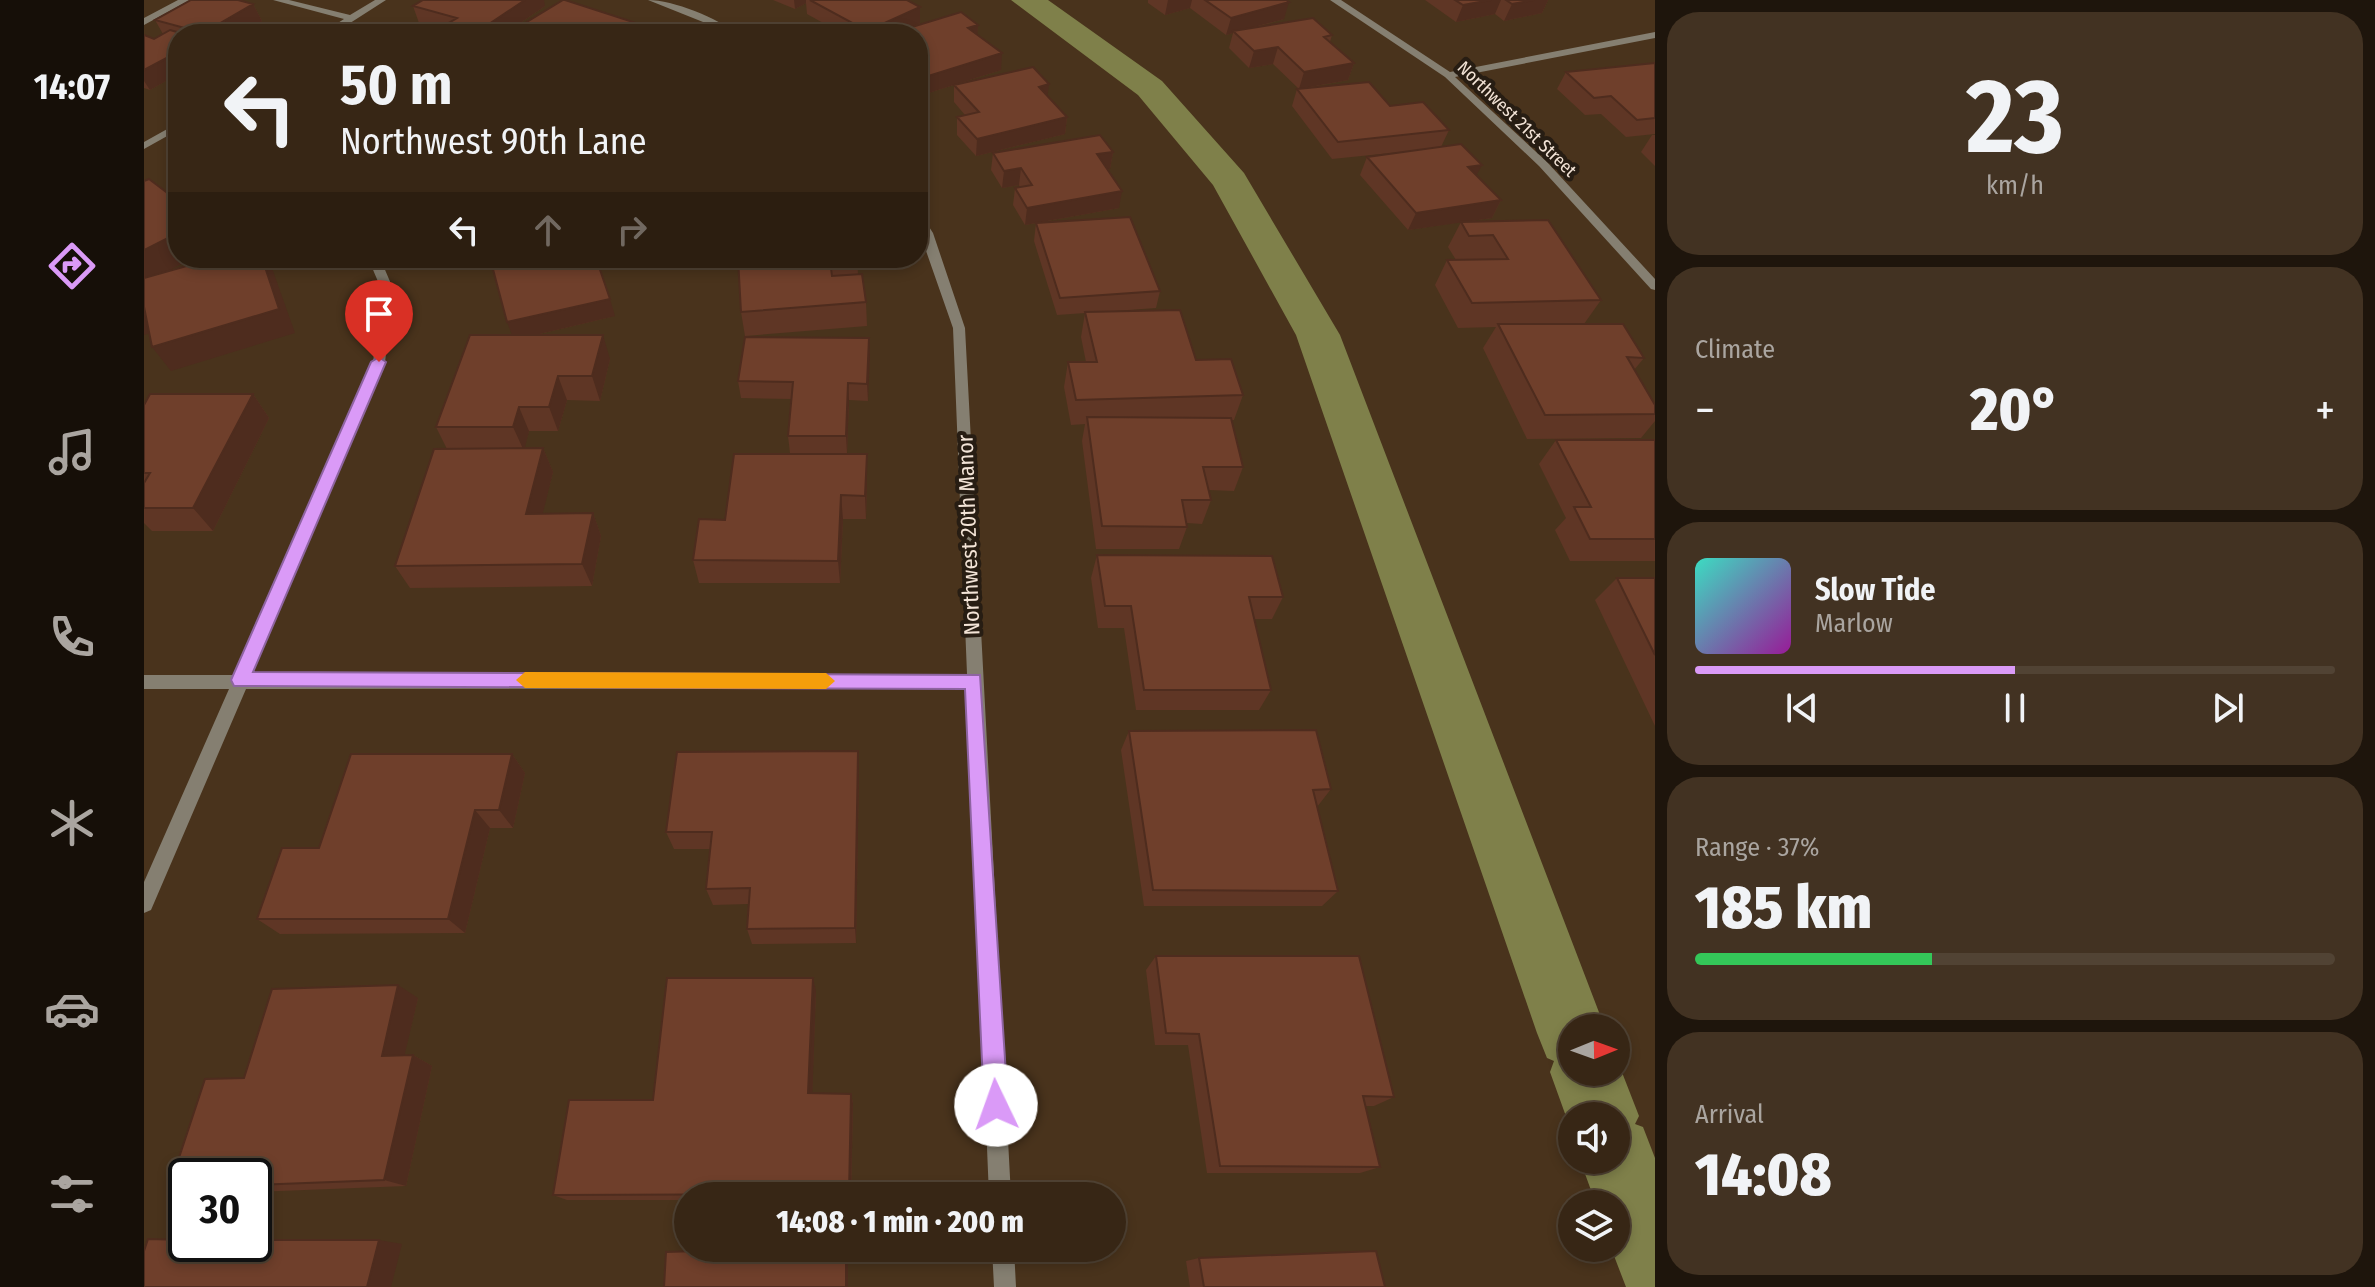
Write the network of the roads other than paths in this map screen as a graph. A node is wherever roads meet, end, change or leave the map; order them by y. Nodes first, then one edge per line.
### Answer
1 (185, 0) edge
2 (278, 0) edge
3 (381, 0) edge
4 (653, 0) edge
5 (1335, 0) edge
6 (351, 18) junction
7 (144, 22) edge
8 (342, 24) edge
9 (714, 24) edge
10 (1655, 35) edge
11 (1448, 75) junction
12 (168, 132) edge
13 (160, 137) junction
14 (168, 140) edge
15 (144, 146) edge
16 (928, 236) edge
17 (378, 268) edge
18 (1655, 286) edge
19 (240, 680) junction
20 (974, 681) junction
21 (144, 682) edge
22 (144, 904) edge
23 (999, 1182) edge
24 (1004, 1262) edge
25 (1005, 1287) edge

1 - 7 street
2 - 6 street
3 - 6 street
4 - 9 street
5 - 11 street, Northwest 21st Street
6 - 8 street
10 - 11 street
11 - 18 street, Northwest 21st Street
12 - 13 street
13 - 14 street
13 - 15 street
16 - 20 street, Northwest 20th Manor
17 - 19 street
19 - 20 street
19 - 21 street
19 - 22 street
20 - 23 street, Northwest 20th Manor
24 - 25 street

